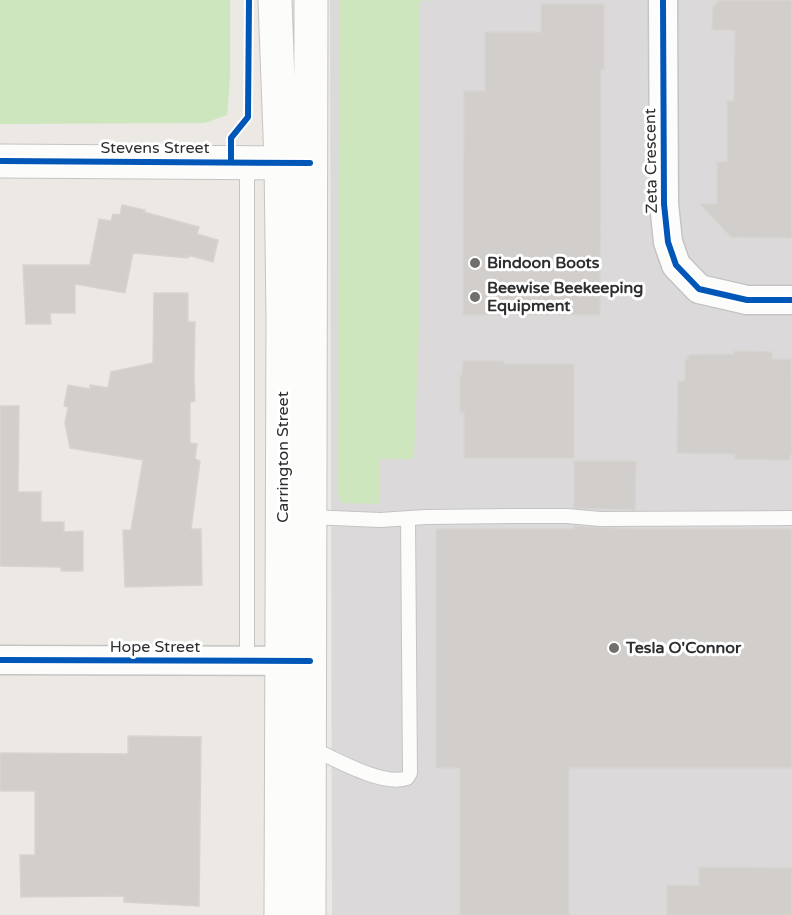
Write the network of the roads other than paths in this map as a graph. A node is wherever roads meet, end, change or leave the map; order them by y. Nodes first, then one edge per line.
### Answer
1 (275, 0) edge
2 (311, 0) edge
3 (663, 0) edge
4 (0, 161) edge
5 (247, 162) junction
6 (295, 162) junction
7 (792, 300) edge
8 (482, 516) junction
9 (310, 517) junction
10 (408, 518) junction
11 (792, 518) edge
12 (494, 529) dead end
13 (0, 660) edge
14 (247, 661) junction
15 (296, 661) junction
16 (309, 747) junction
17 (281, 915) edge
18 (309, 915) edge

1 - 6 main road, Carrington Street
2 - 6 main road, Carrington Street
3 - 7 street, Zeta Crescent
4 - 5 main road, Stevens Street
5 - 6 main road, Stevens Street
5 - 14 lane
6 - 9 main road, Carrington Street
6 - 15 main road, Carrington Street
8 - 10 lane
8 - 11 lane
8 - 12 lane
9 - 10 lane
9 - 15 main road, Carrington Street
10 - 16 lane
13 - 14 street, Hope Street
14 - 15 street, Hope Street
15 - 16 main road, Carrington Street
15 - 17 main road, Carrington Street
16 - 18 main road, Carrington Street

